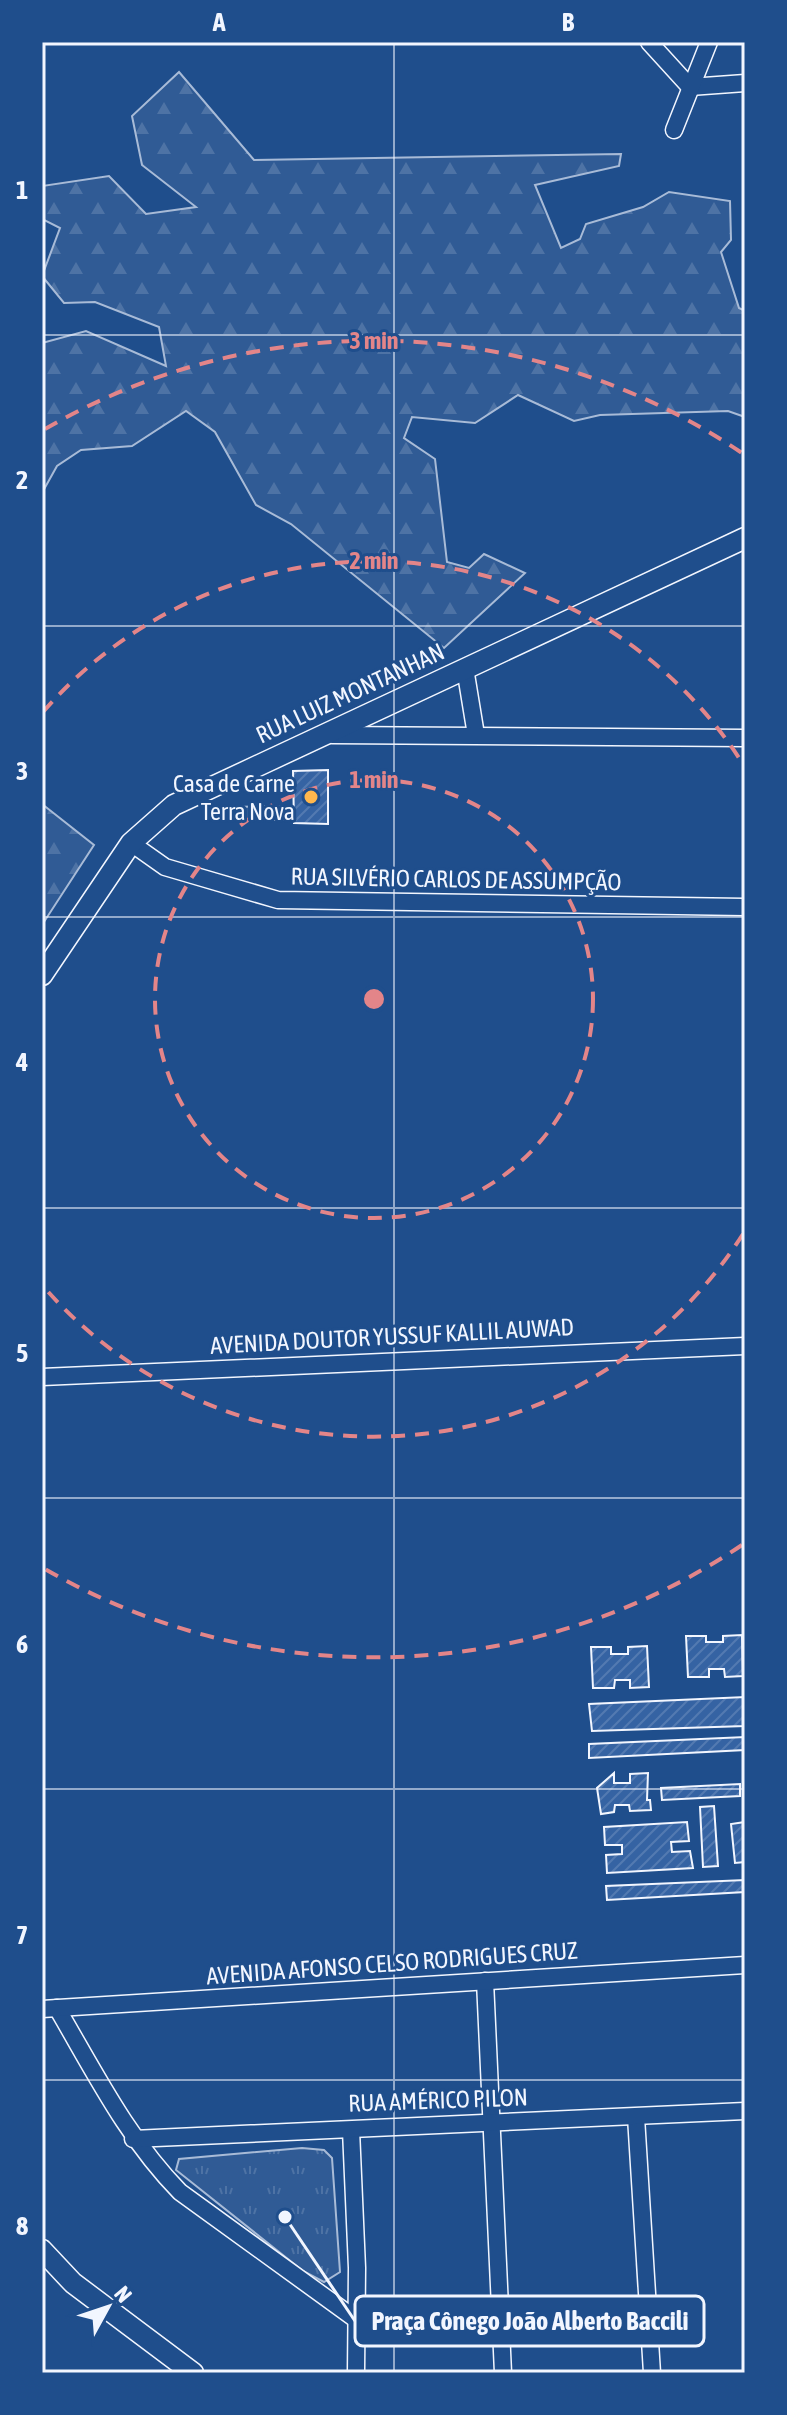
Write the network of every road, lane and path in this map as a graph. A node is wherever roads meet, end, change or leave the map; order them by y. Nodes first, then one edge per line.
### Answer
1 (649, 42) edge
2 (709, 42) edge
3 (745, 83) edge
4 (690, 87) junction
5 (674, 130) dead end
6 (745, 538) edge
7 (465, 668) junction
8 (332, 735) junction
9 (476, 735) junction
10 (745, 738) edge
11 (131, 843) junction
12 (745, 907) edge
13 (42, 975) edge
14 (745, 1346) edge
15 (42, 1377) edge
16 (745, 1965) edge
17 (485, 1981) junction
18 (50, 2009) edge
19 (745, 2111) edge
20 (636, 2117) junction
21 (492, 2123) junction
22 (351, 2130) junction
23 (133, 2139) junction
24 (42, 2250) edge
25 (354, 2318) junction
26 (193, 2373) edge
27 (356, 2373) edge
28 (503, 2373) edge
29 (652, 2373) edge

1 - 4 street
2 - 4 street
3 - 4 street
4 - 5 street
6 - 7 street, RUA LUIZ MONTANHAN
7 - 8 street, RUA LUIZ MONTANHAN
7 - 9 street
8 - 9 street
8 - 11 street, RUA LUIZ MONTANHAN
9 - 10 street
11 - 12 street, RUA SILVÉRIO CARLOS DE ASSUMPÇÃO
11 - 13 street, RUA LUIZ MONTANHAN
14 - 15 street, AVENIDA DOUTOR YUSSUF KALLIL AUWAD
16 - 17 street, AVENIDA AFONSO CELSO RODRIGUES CRUZ
17 - 18 street, AVENIDA AFONSO CELSO RODRIGUES CRUZ
17 - 21 street
18 - 23 street
19 - 20 street, RUA AMÉRICO PILON
20 - 21 street, RUA AMÉRICO PILON
20 - 29 street
21 - 22 street, RUA AMÉRICO PILON
21 - 28 street
22 - 23 street, RUA AMÉRICO PILON
22 - 25 street
23 - 25 street
24 - 26 street
25 - 27 street

